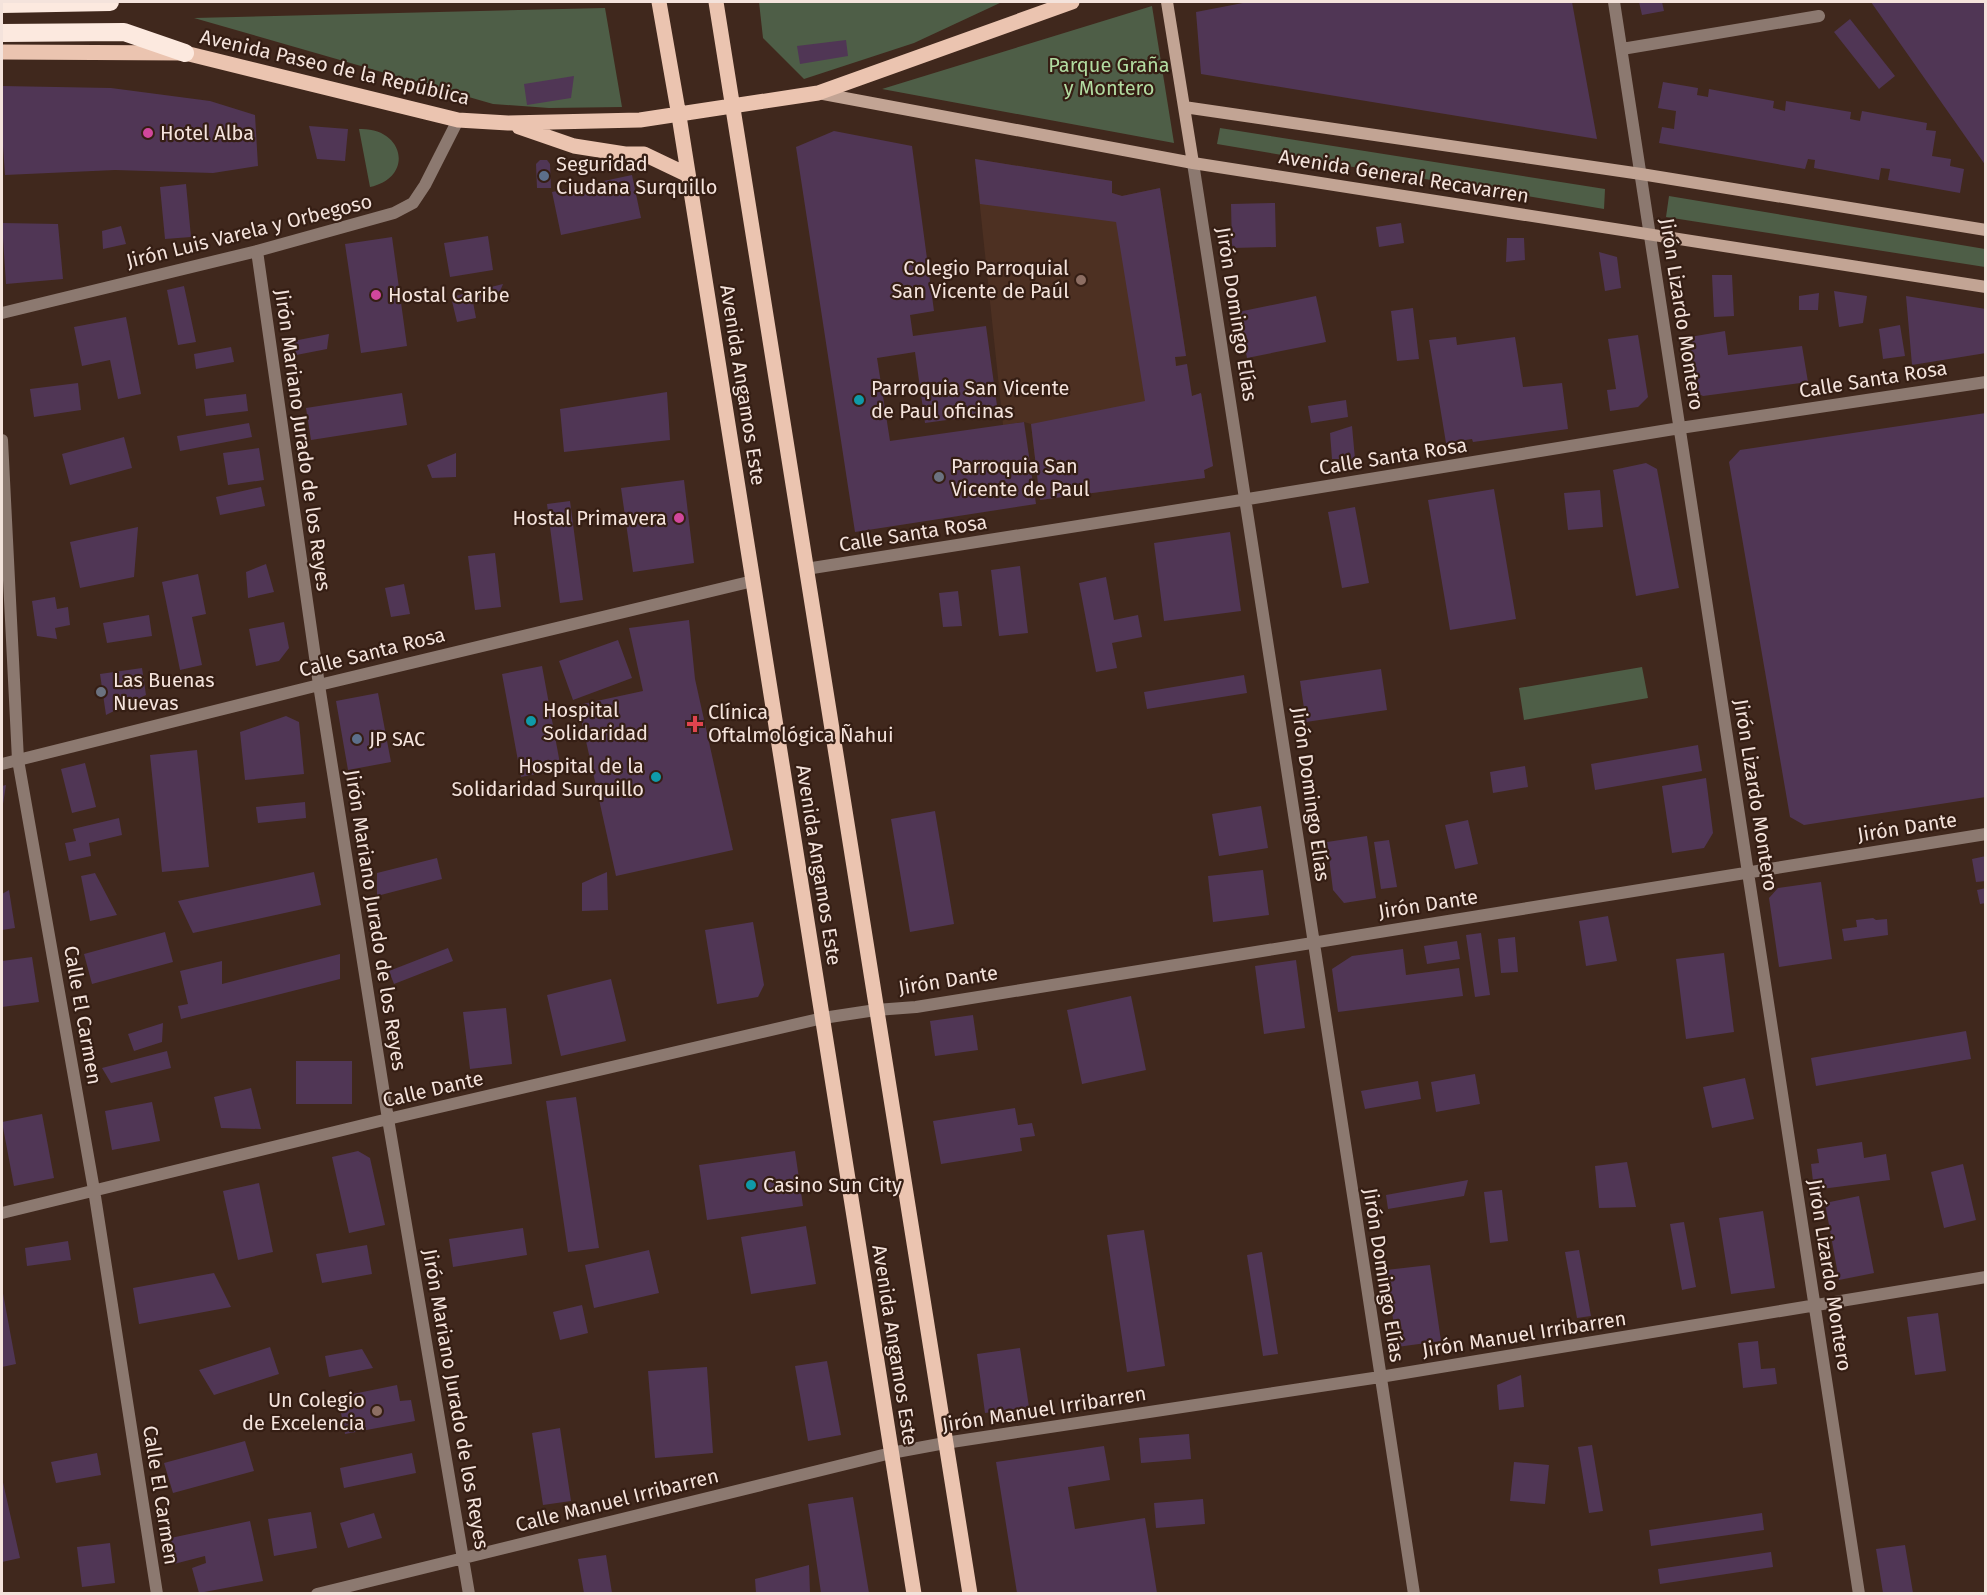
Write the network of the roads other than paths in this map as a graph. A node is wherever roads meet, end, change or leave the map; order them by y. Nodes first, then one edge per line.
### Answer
1 (110, 2) edge
2 (659, 2) edge
3 (716, 2) edge
4 (1072, 2) edge
5 (1167, 2) edge
6 (1614, 2) edge
7 (2, 4) edge
8 (1819, 16) dead end
9 (2, 33) edge
10 (1622, 49) junction
11 (2, 52) edge
12 (184, 53) junction
13 (818, 93) junction
14 (734, 107) junction
15 (1184, 107) junction
16 (679, 116) junction
17 (458, 120) junction
18 (507, 123) junction
19 (1193, 163) junction
20 (1641, 174) junction
21 (688, 175) junction
22 (1986, 230) edge
23 (1650, 234) junction
24 (257, 250) junction
25 (1986, 287) edge
26 (2, 313) edge
27 (1986, 382) edge
28 (1680, 428) junction
29 (2, 440) edge
30 (1248, 500) junction
31 (806, 569) junction
32 (753, 581) junction
33 (318, 685) junction
34 (18, 760) junction
35 (2, 764) edge
36 (1986, 834) edge
37 (1749, 872) junction
38 (1313, 942) junction
39 (876, 1010) junction
40 (823, 1018) junction
41 (388, 1119) junction
42 (94, 1190) junction
43 (2, 1213) edge
44 (1986, 1277) edge
45 (1815, 1307) junction
46 (1380, 1377) junction
47 (945, 1443) junction
48 (891, 1453) junction
49 (463, 1557) junction
50 (157, 1593) edge
51 (317, 1593) edge
52 (469, 1593) edge
53 (914, 1593) edge
54 (970, 1593) edge
55 (1414, 1593) edge
56 (1859, 1593) edge

1 - 7 highway
2 - 16 main road, Avenida Angamos Este
3 - 14 main road, Avenida Angamos Este
4 - 13 main road, Avenida Paseo de la República
5 - 15 street, Jirón Domingo Elías
6 - 10 street, Jirón Lizardo Montero
8 - 10 street
9 - 12 highway
10 - 20 street, Jirón Lizardo Montero
11 - 12 main road, Avenida Paseo de la República
12 - 17 main road, Avenida Paseo de la República
13 - 14 main road, Avenida Paseo de la República
13 - 19 street, Avenida General Recavarren
14 - 16 main road, Avenida Paseo de la República
14 - 31 main road, Avenida Angamos Este
15 - 19 street, Jirón Domingo Elías
15 - 20 street, Avenida General Recavarren
16 - 18 main road, Avenida Paseo de la República
16 - 21 main road, Avenida Angamos Este
17 - 18 main road, Avenida Paseo de la República
17 - 24 street, Jirón Luis Varela y Orbegoso
18 - 21 main road
19 - 23 street, Avenida General Recavarren
19 - 30 street, Jirón Domingo Elías
20 - 22 street, Avenida General Recavarren
20 - 23 street, Jirón Lizardo Montero
21 - 32 main road, Avenida Angamos Este
23 - 25 street, Avenida General Recavarren
23 - 28 street, Jirón Lizardo Montero
24 - 26 street, Jirón Luis Varela y Orbegoso
24 - 33 street, Jirón Mariano Jurado de los Reyes
27 - 28 street, Calle Santa Rosa
28 - 30 street, Calle Santa Rosa
28 - 37 street, Jirón Lizardo Montero
29 - 34 street, Calle El Carmen
30 - 31 street, Calle Santa Rosa
30 - 38 street, Jirón Domingo Elías
31 - 39 main road, Avenida Angamos Este
32 - 33 street, Calle Santa Rosa
32 - 40 main road, Avenida Angamos Este
33 - 34 street, Calle Santa Rosa
33 - 41 street, Jirón Mariano Jurado de los Reyes
34 - 35 street, Calle Santa Rosa
34 - 42 street, Calle El Carmen
36 - 37 street, Jirón Dante
37 - 38 street, Jirón Dante
37 - 45 street, Jirón Lizardo Montero
38 - 39 street, Jirón Dante
38 - 46 street, Jirón Domingo Elías
39 - 40 street, Calle Dante
39 - 47 main road, Avenida Angamos Este
40 - 41 street, Calle Dante
40 - 48 main road, Avenida Angamos Este
41 - 42 street, Calle Dante
41 - 49 street, Jirón Mariano Jurado de los Reyes
42 - 43 street, Calle Dante
42 - 50 street, Calle El Carmen
44 - 45 street, Jirón Manuel Irribarren
45 - 46 street, Jirón Manuel Irribarren
45 - 56 street, Jirón Lizardo Montero
46 - 47 street, Jirón Manuel Irribarren
46 - 55 street, Jirón Domingo Elías
47 - 48 street, Jirón Manuel Irribarren
47 - 54 main road, Avenida Angamos Este
48 - 49 street, Calle Manuel Irribarren
48 - 53 main road, Avenida Angamos Este
49 - 51 street, Calle Manuel Irribarren
49 - 52 street, Jirón Mariano Jurado de los Reyes

